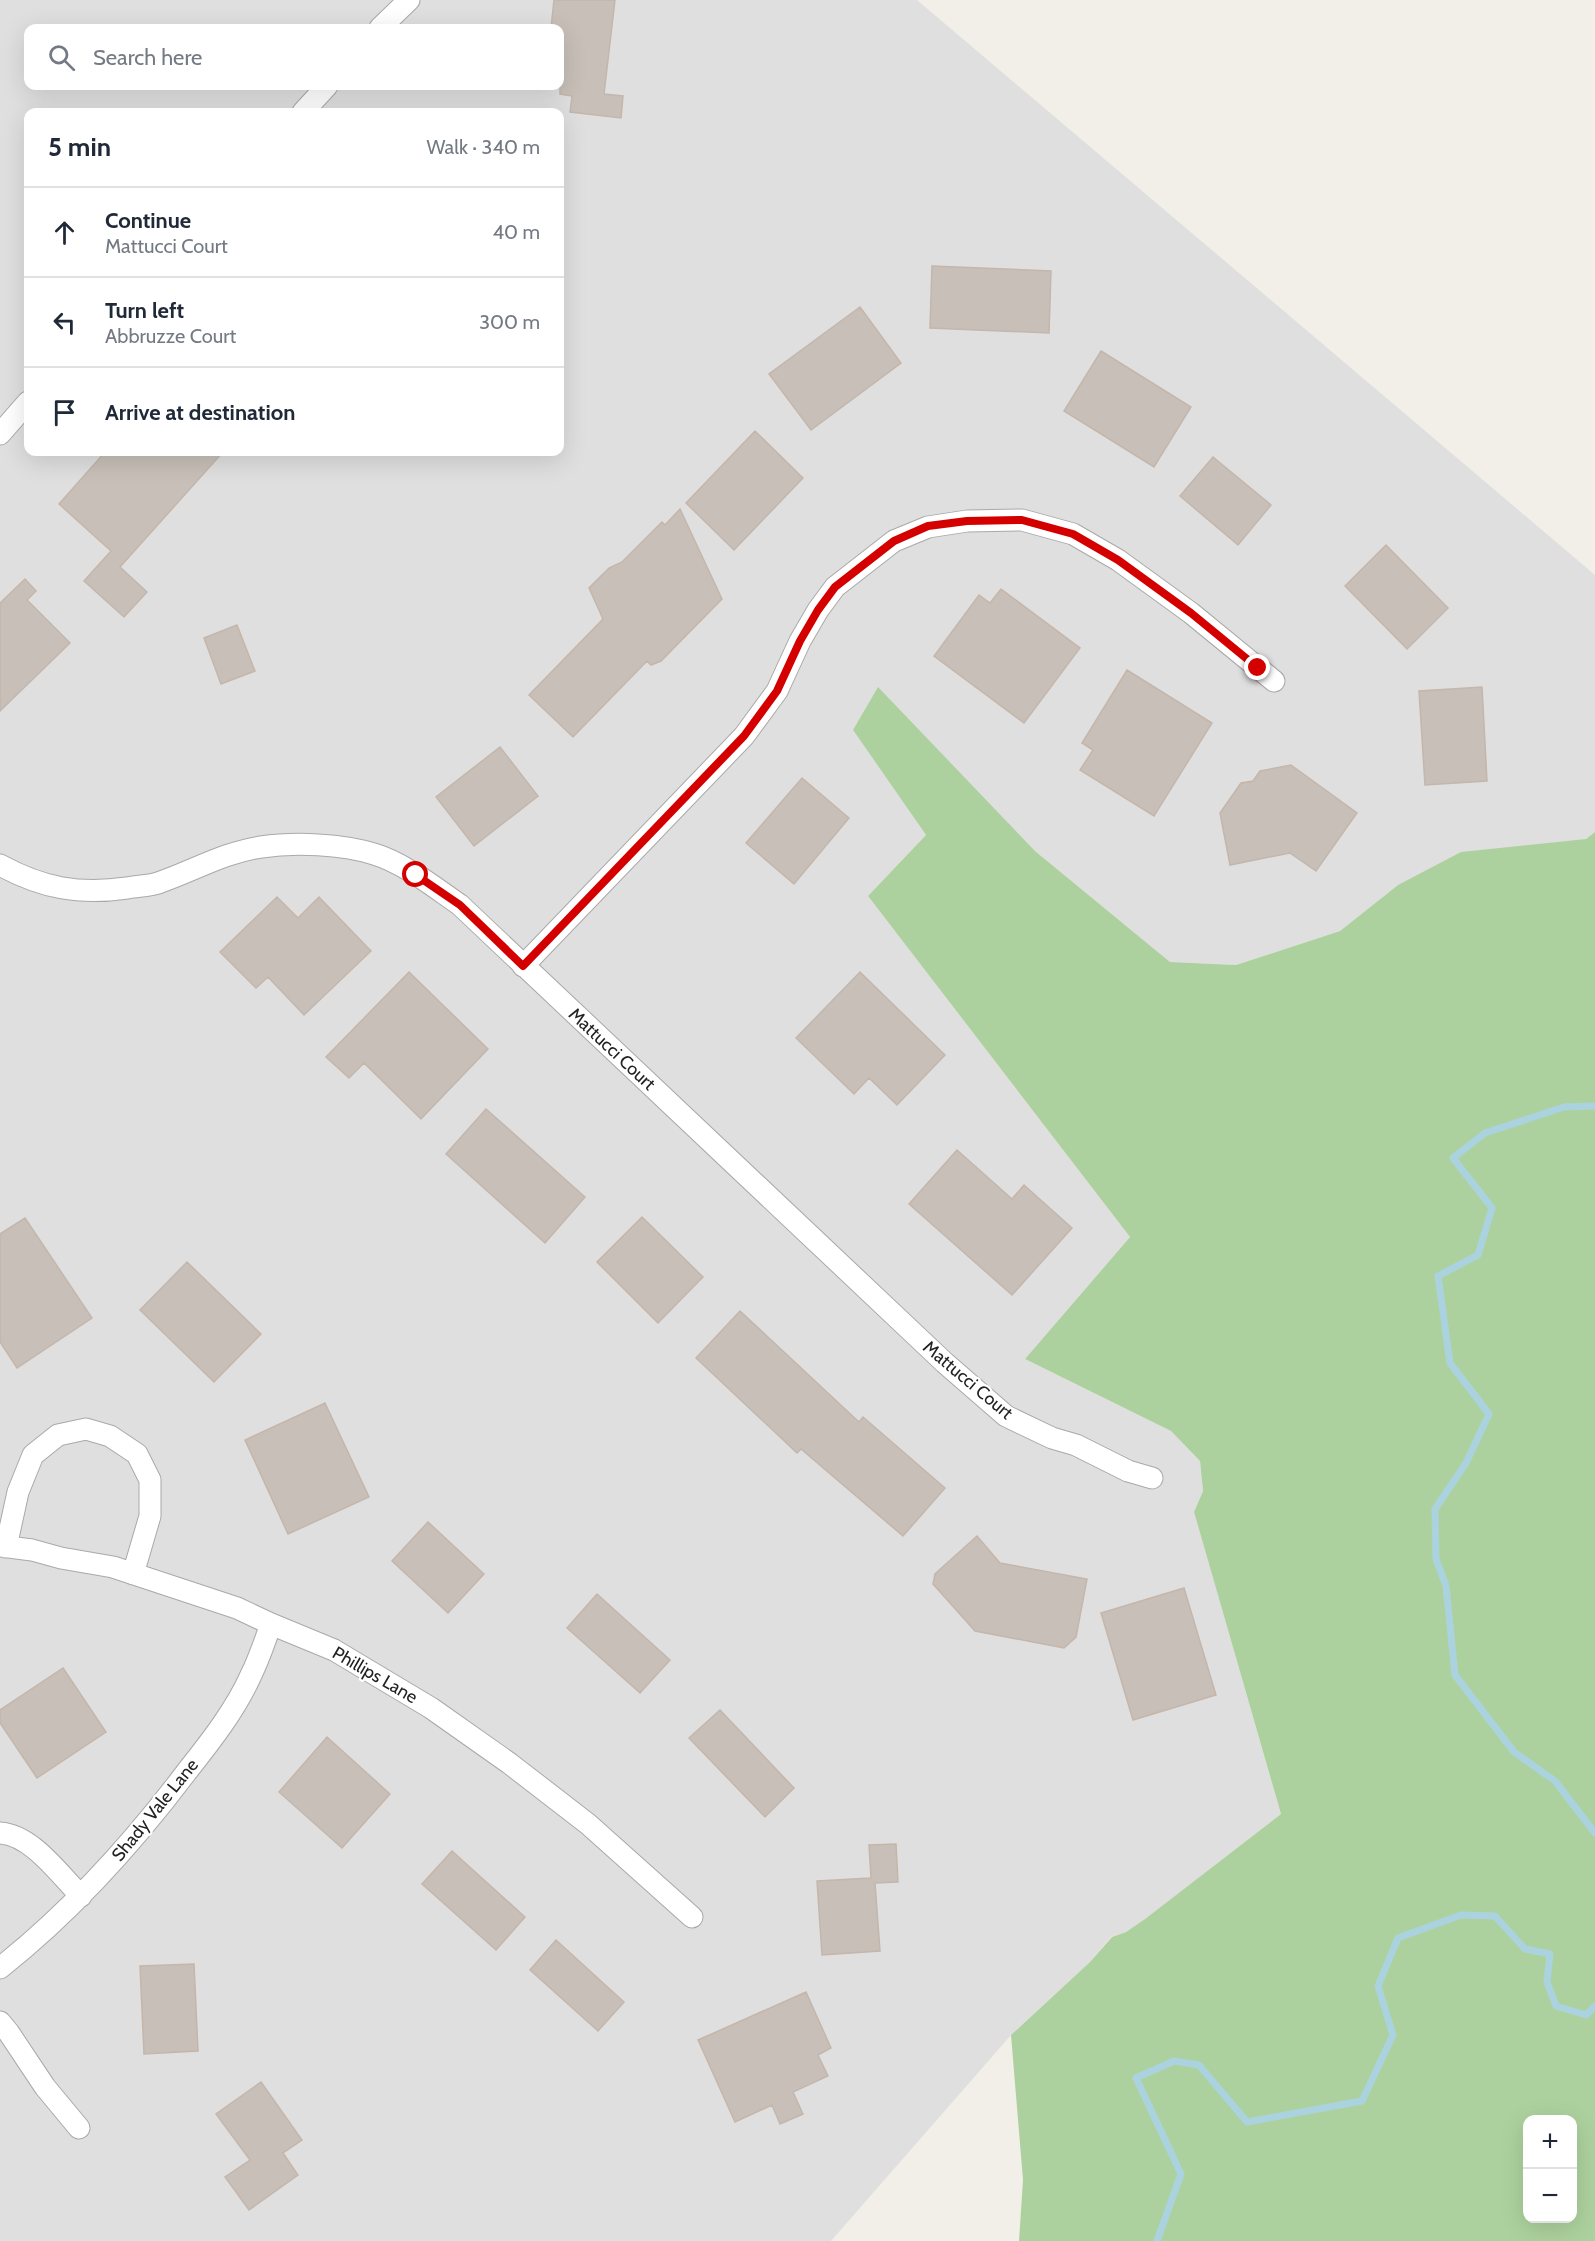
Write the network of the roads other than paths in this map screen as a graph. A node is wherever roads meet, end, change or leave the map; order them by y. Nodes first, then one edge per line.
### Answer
1 (409, 0) edge
2 (384, 24) edge
3 (323, 90) edge
4 (307, 108) edge
5 (24, 407) edge
6 (0, 434) edge
7 (1274, 681) dead end
8 (0, 865) edge
9 (523, 966) junction
10 (1152, 1478) dead end
11 (3, 1546) edge
12 (133, 1574) junction
13 (271, 1624) junction
14 (0, 1833) edge
15 (81, 1896) junction
16 (692, 1917) dead end
17 (0, 1968) edge
18 (0, 2022) edge
19 (79, 2128) dead end

1 - 2 street
3 - 4 street
5 - 6 street
7 - 9 street
8 - 9 street, Mattucci Court
9 - 10 street, Mattucci Court
11 - 12 street, Phillips Lane
11 - 12 street
12 - 13 street, Phillips Lane
13 - 15 street, Shady Vale Lane
13 - 16 street, Phillips Lane
14 - 15 street
15 - 17 street, Shady Vale Lane
18 - 19 street

